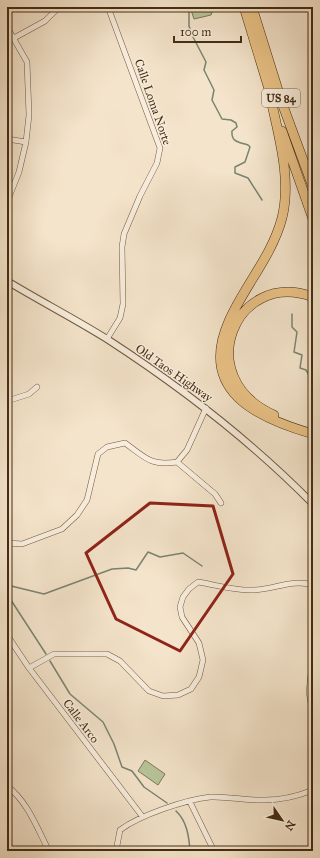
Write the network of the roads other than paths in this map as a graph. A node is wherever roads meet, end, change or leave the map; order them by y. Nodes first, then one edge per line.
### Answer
1 (59, 7) edge
2 (108, 7) edge
3 (244, 7) edge
4 (252, 7) edge
5 (7, 27) edge
6 (14, 38) junction
7 (270, 95) junction
8 (7, 139) edge
9 (26, 142) junction
10 (313, 187) edge
11 (7, 202) edge
12 (313, 219) edge
13 (7, 281) edge
14 (313, 297) edge
15 (107, 339) junction
16 (37, 387) dead end
17 (7, 401) edge
18 (206, 408) junction
19 (313, 428) edge
20 (313, 434) edge
21 (177, 462) junction
22 (221, 503) dead end
23 (313, 504) edge
24 (7, 543) edge
25 (313, 585) edge
26 (7, 635) edge
27 (313, 655) edge
28 (29, 668) junction
29 (313, 715) edge
30 (7, 786) edge
31 (313, 790) edge
32 (190, 802) junction
33 (142, 816) junction
34 (49, 851) edge
35 (116, 851) edge
36 (214, 851) edge

1 - 6 street
2 - 15 street, Calle Loma Norte
3 - 7 highway, US 84
4 - 10 highway, US 84
5 - 6 street
6 - 9 street
7 - 12 highway, US 84
7 - 20 highway
8 - 9 street
9 - 11 street
13 - 15 street, Old Taos Highway
14 - 19 highway
15 - 18 street, Old Taos Highway
16 - 17 street
18 - 21 street
18 - 23 street, Old Taos Highway
21 - 22 street
21 - 24 street
25 - 28 street
26 - 28 street, Calle Arco
27 - 29 street
28 - 33 street, Calle Arco
30 - 34 street
31 - 32 street
32 - 33 street
32 - 36 street
33 - 35 street

